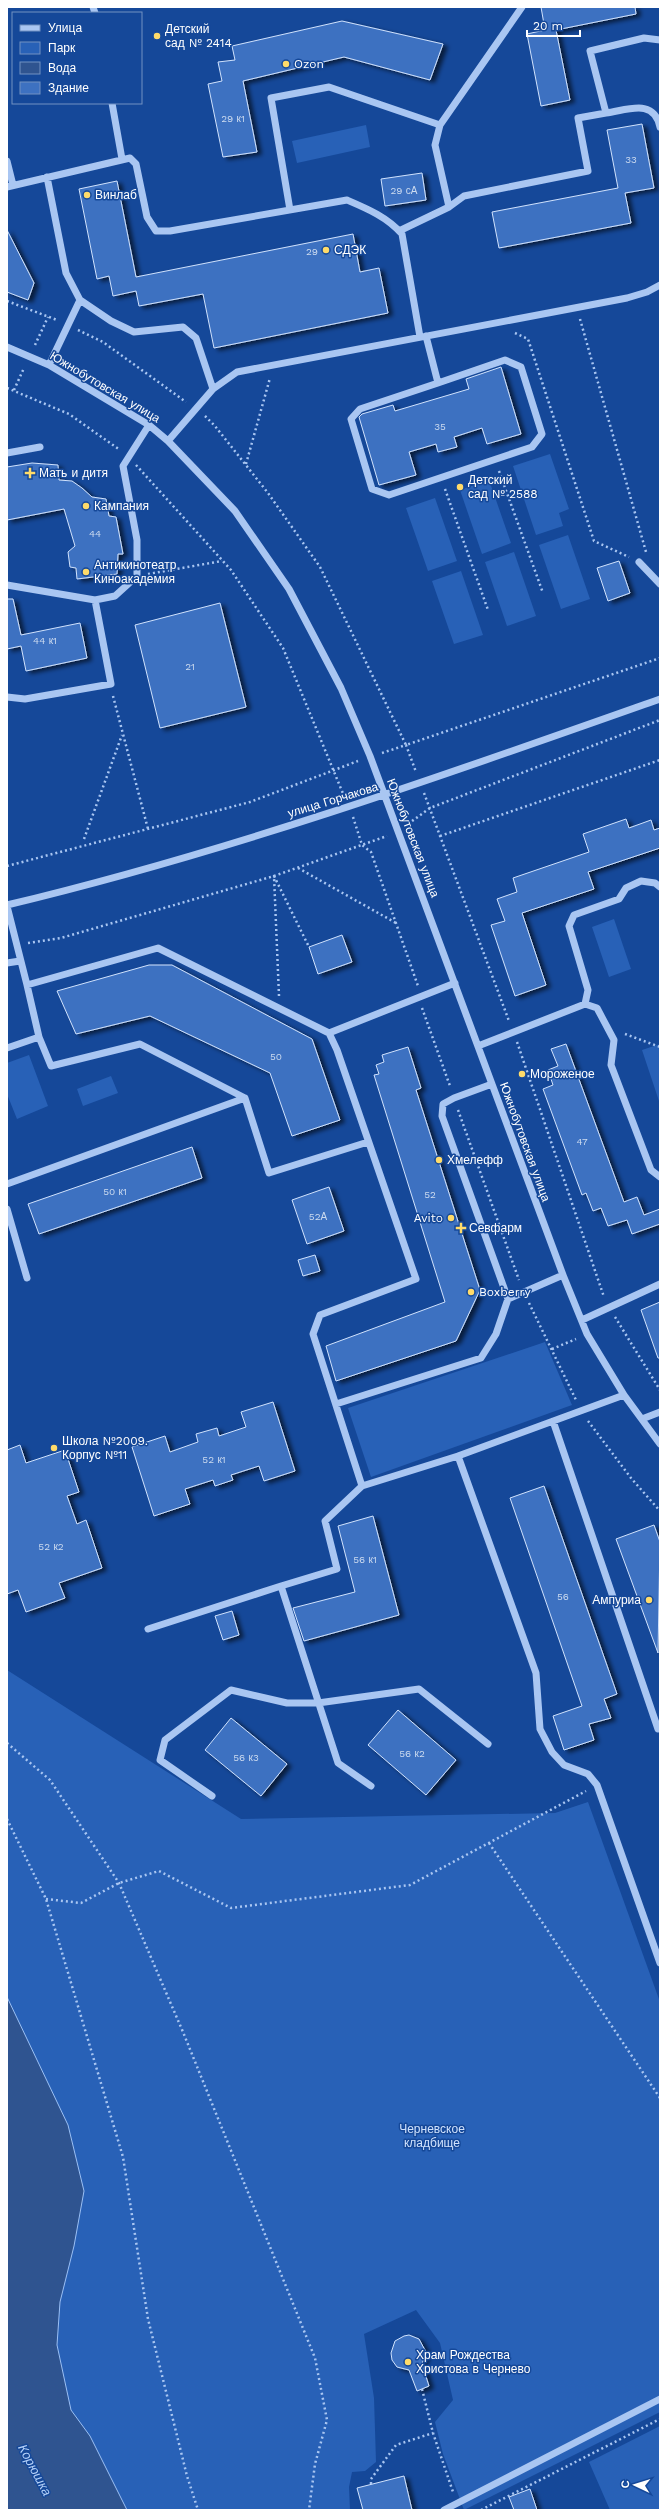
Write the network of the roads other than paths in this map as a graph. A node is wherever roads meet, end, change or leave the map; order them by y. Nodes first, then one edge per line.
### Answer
1 (522, 7) edge
2 (660, 40) edge
3 (112, 104) edge
4 (606, 113) junction
5 (440, 125) junction
6 (660, 127) edge
7 (122, 159) junction
8 (7, 161) edge
9 (47, 177) junction
10 (10, 186) edge
11 (449, 207) junction
12 (290, 210) junction
13 (399, 231) junction
14 (660, 285) edge
15 (80, 300) junction
16 (423, 337) junction
17 (7, 347) edge
18 (49, 365) junction
19 (438, 383) junction
20 (213, 389) junction
21 (149, 425) junction
22 (168, 441) junction
23 (40, 447) dead end
24 (7, 453) edge
25 (639, 562) road end
26 (660, 584) edge
27 (7, 585) edge
28 (95, 600) junction
29 (7, 697) edge
30 (660, 699) edge
31 (385, 796) junction
32 (660, 887) edge
33 (7, 906) edge
34 (20, 961) junction
35 (7, 963) edge
36 (455, 983) junction
37 (27, 985) junction
38 (585, 1004) junction
39 (329, 1033) junction
40 (39, 1038) junction
41 (478, 1046) junction
42 (7, 1048) edge
43 (492, 1084) junction
44 (245, 1098) junction
45 (368, 1142) junction
46 (660, 1177) edge
47 (7, 1184) edge
48 (7, 1209) edge
49 (563, 1275) junction
50 (27, 1278) dead end
51 (660, 1284) edge
52 (508, 1299) junction
53 (582, 1320) junction
54 (624, 1395) junction
55 (336, 1404) junction
56 (660, 1412) edge
57 (642, 1419) junction
58 (553, 1421) junction
59 (660, 1444) edge
60 (458, 1456) junction
61 (362, 1486) junction
62 (281, 1586) junction
63 (148, 1630) dead end
64 (318, 1703) junction
65 (660, 1728) edge
66 (488, 1744) dead end
67 (371, 1786) dead end
68 (212, 1796) dead end
69 (660, 1963) edge
70 (660, 2399) edge
71 (444, 2510) edge

1 - 5 street
2 - 4 street
3 - 7 street
4 - 6 street
4 - 11 street
5 - 11 street
5 - 12 street
7 - 9 street
7 - 12 street
8 - 10 street
9 - 10 street
9 - 15 street
11 - 13 street
12 - 13 street
13 - 16 street
14 - 16 street
15 - 18 street
15 - 20 street
16 - 19 street
16 - 20 street
17 - 18 street, Южнобутовская улица
18 - 21 street, Южнобутовская улица
19 - 19 street
20 - 22 street
21 - 22 street, Южнобутовская улица
21 - 28 street
22 - 31 street, Южнобутовская улица
23 - 24 street
25 - 26 street
27 - 28 street
28 - 29 street
30 - 31 street, улица Горчакова
31 - 33 street, улица Горчакова
31 - 36 street, Южнобутовская улица
32 - 38 street
33 - 34 street
34 - 35 street
34 - 37 street
36 - 39 street
36 - 41 street, Южнобутовская улица
37 - 39 street
37 - 40 street
38 - 41 street
38 - 46 street
39 - 45 street
40 - 42 street
40 - 44 street
41 - 43 street, Южнобутовская улица
43 - 49 street, Южнобутовская улица
43 - 52 street
44 - 45 street
44 - 47 street
45 - 55 street
48 - 50 street
49 - 52 street
49 - 53 street, Южнобутовская улица
51 - 53 street
52 - 55 street
53 - 54 street, Южнобутовская улица
54 - 57 street, Южнобутовская улица
54 - 58 street
55 - 61 street
56 - 57 street
57 - 59 street, Южнобутовская улица
58 - 60 street
58 - 65 street
60 - 61 street
60 - 69 street
61 - 62 street
62 - 63 street
62 - 64 street
64 - 66 street
64 - 67 street
64 - 68 street
70 - 71 street

